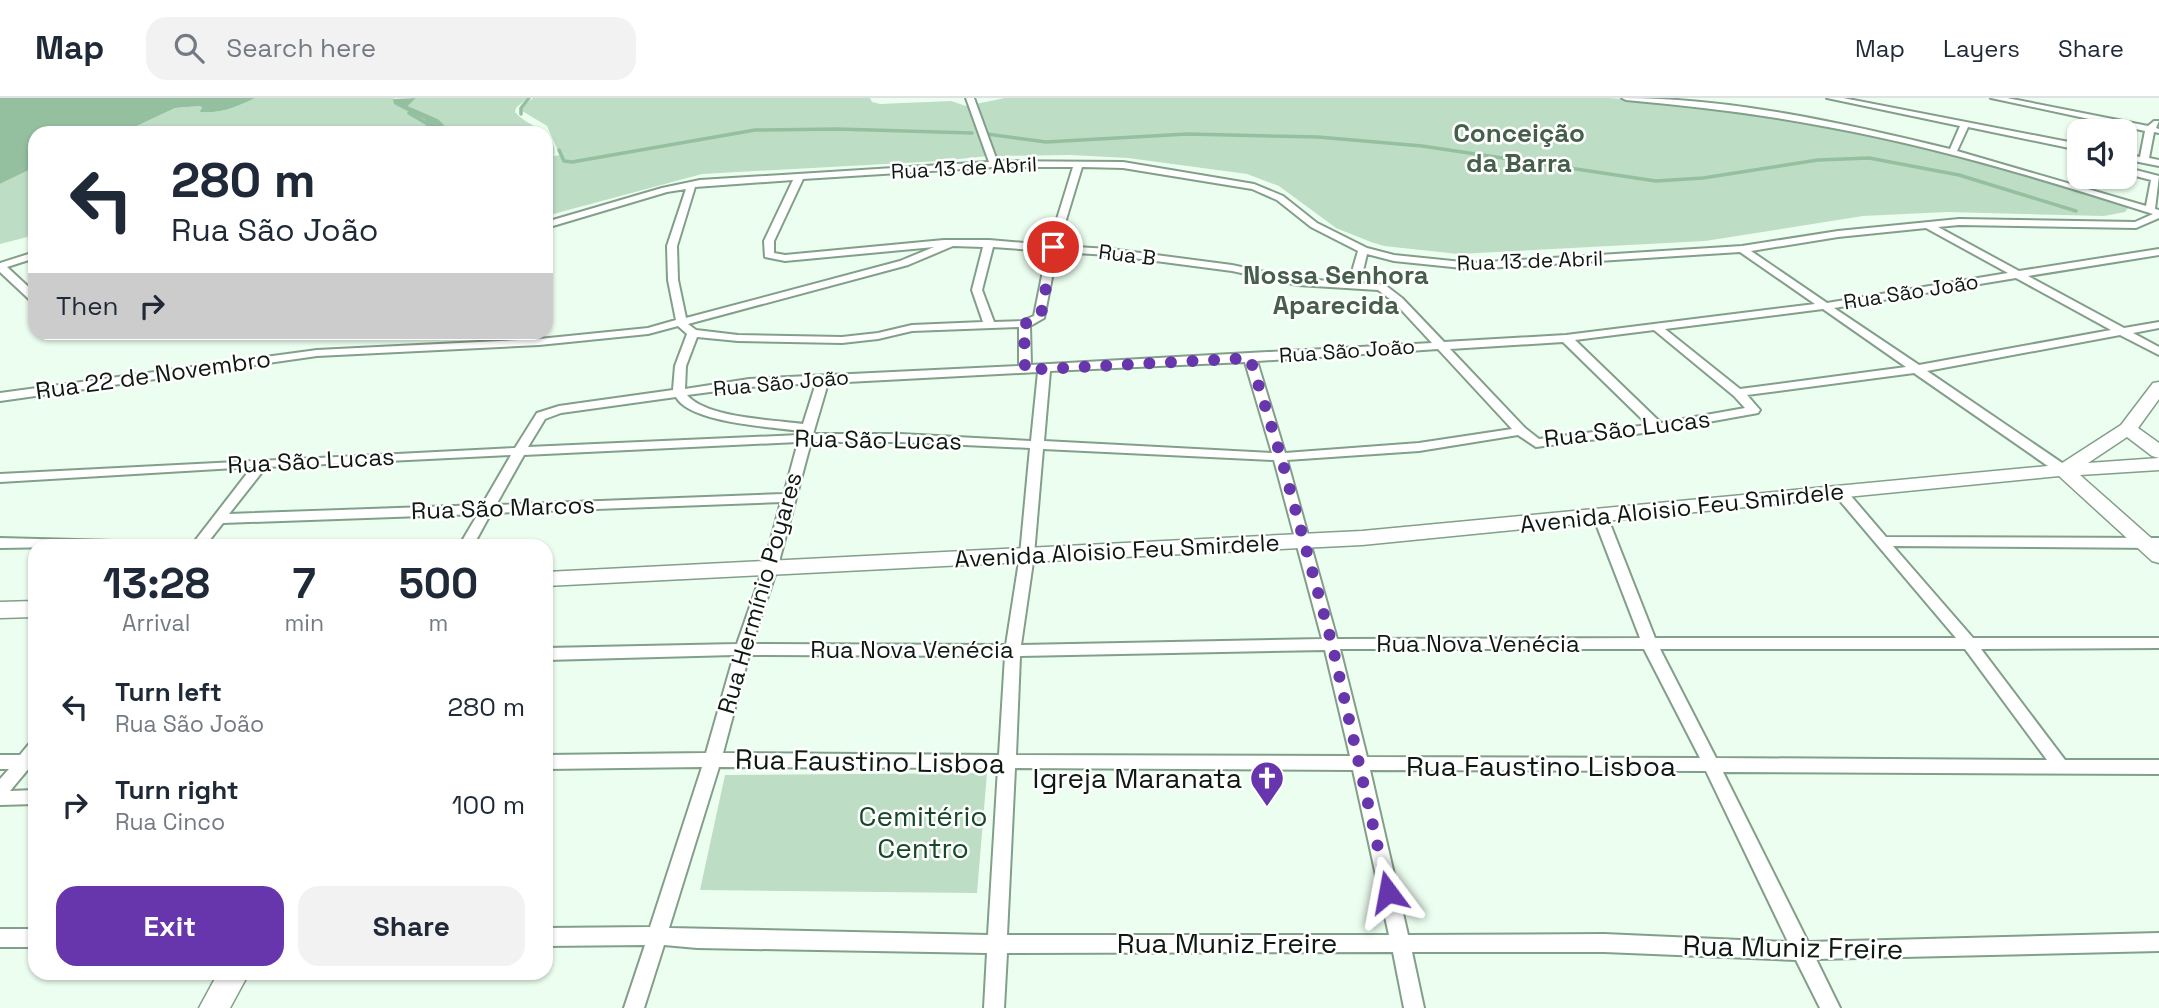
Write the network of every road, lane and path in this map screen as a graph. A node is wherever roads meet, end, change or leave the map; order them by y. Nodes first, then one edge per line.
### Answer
1 (970, 98) edge
2 (1626, 98) edge
3 (1831, 98) edge
4 (1900, 98) edge
5 (2001, 98) edge
6 (1723, 102) edge
7 (1892, 110) junction
8 (2159, 122) edge
9 (1965, 124) junction
10 (2154, 130) edge
11 (2015, 136) junction
12 (2067, 145) edge
13 (1953, 151) junction
14 (2067, 152) edge
15 (2137, 159) edge
16 (2144, 160) junction
17 (994, 163) junction
18 (1079, 163) junction
19 (2159, 163) edge
20 (2137, 174) edge
21 (799, 177) junction
22 (2157, 179) edge
23 (684, 186) junction
24 (2156, 212) edge
25 (553, 223) edge
26 (1926, 224) junction
27 (952, 243) junction
28 (989, 243) junction
29 (1053, 247) junction
30 (1742, 249) junction
31 (1363, 250) junction
32 (2159, 252) edge
33 (28, 257) edge
34 (0, 266) edge
35 (2016, 275) junction
36 (1354, 284) junction
37 (28, 291) edge
38 (1825, 306) junction
39 (682, 324) junction
40 (989, 324) junction
41 (1024, 324) junction
42 (2159, 325) edge
43 (1657, 329) junction
44 (2121, 331) junction
45 (694, 333) junction
46 (1566, 338) junction
47 (1440, 345) junction
48 (2159, 352) edge
49 (1250, 358) junction
50 (1044, 369) junction
51 (1918, 369) junction
52 (1025, 370) junction
53 (824, 379) junction
54 (2159, 387) edge
55 (1738, 393) junction
56 (680, 394) junction
57 (0, 397) edge
58 (1658, 427) junction
59 (2128, 429) junction
60 (1521, 431) junction
61 (807, 433) junction
62 (1035, 444) junction
63 (521, 450) junction
64 (2159, 452) edge
65 (1281, 457) junction
66 (262, 463) junction
67 (2159, 464) edge
68 (2063, 470) junction
69 (0, 478) edge
70 (1840, 492) junction
71 (788, 498) junction
72 (489, 509) junction
73 (1600, 516) junction
74 (219, 519) junction
75 (203, 539) edge
76 (470, 539) edge
77 (1884, 541) junction
78 (1305, 542) junction
79 (0, 543) edge
80 (28, 544) edge
81 (2156, 548) edge
82 (1027, 555) junction
83 (770, 569) junction
84 (553, 579) edge
85 (28, 609) edge
86 (0, 610) edge
87 (1968, 642) junction
88 (1648, 643) junction
89 (2159, 643) edge
90 (1332, 644) junction
91 (743, 649) junction
92 (1013, 651) junction
93 (553, 654) edge
94 (28, 756) edge
95 (28, 758) edge
96 (713, 760) junction
97 (0, 762) edge
98 (553, 762) edge
99 (1008, 763) junction
100 (1359, 765) junction
101 (1712, 766) junction
102 (2159, 767) edge
103 (2062, 768) junction
104 (0, 791) edge
105 (28, 797) edge
106 (0, 798) edge
107 (657, 936) junction
108 (0, 937) edge
109 (553, 937) edge
110 (28, 938) edge
111 (2159, 942) edge
112 (1400, 943) junction
113 (997, 944) junction
114 (1801, 951) junction
115 (230, 980) edge
116 (214, 1008) edge
117 (634, 1008) edge
118 (994, 1008) edge
119 (1414, 1008) edge
120 (1830, 1008) edge

1 - 17 street
2 - 6 street
3 - 7 street
4 - 7 street
5 - 10 street
6 - 13 street
7 - 9 street
8 - 10 street
9 - 11 street
9 - 13 street
10 - 16 street
11 - 12 street
11 - 14 street
13 - 24 street
15 - 16 street
16 - 19 street
17 - 18 street, Rua 13 de Abril
17 - 21 street, Rua 13 de Abril
18 - 29 street
18 - 31 street, Rua 13 de Abril
20 - 22 street
21 - 23 street, Rua 13 de Abril
21 - 27 street
22 - 24 street
23 - 25 street, Rua 13 de Abril
23 - 39 street
24 - 26 street, Rua 13 de Abril
26 - 30 street, Rua 13 de Abril
26 - 35 street
27 - 28 street, Rua B
27 - 39 street, Rua B
28 - 29 street, Rua B
28 - 40 street
29 - 36 street, Rua B
29 - 41 street
30 - 31 street, Rua 13 de Abril
30 - 38 street
31 - 36 street
32 - 35 street, Rua São João
33 - 34 street
34 - 37 street
35 - 38 street, Rua São João
35 - 44 street
36 - 47 street, Rua B
38 - 43 street, Rua São João
38 - 51 street
39 - 45 street
39 - 57 street, Rua 22 de Novembro
40 - 41 street
40 - 45 street
41 - 52 street
42 - 44 street, Rua São Lucas
43 - 46 street, Rua São João
43 - 55 street
44 - 48 street
44 - 51 street, Rua São Lucas
45 - 56 street
46 - 47 street, Rua São João
46 - 58 street
47 - 49 street, Rua São João
47 - 60 street, Rua B
49 - 50 street, Rua São João
49 - 65 street
50 - 52 street, Rua São João
50 - 62 street
51 - 55 street, Rua São Lucas
51 - 68 street
52 - 53 street, Rua São João
53 - 56 street, Rua São João
53 - 61 street, Rua Hermínio Poyares
54 - 59 street
55 - 58 street, Rua São Lucas
56 - 61 street
56 - 63 street, Rua São João
58 - 60 street, Rua São Lucas
59 - 64 street
59 - 68 street
60 - 65 street, Rua São Lucas
61 - 62 street, Rua São Lucas
61 - 63 street, Rua São Lucas
61 - 71 street, Rua Hermínio Poyares
62 - 65 street, Rua São Lucas
62 - 82 street
63 - 66 street, Rua São Lucas
63 - 72 street
65 - 78 street
66 - 69 street, Rua São Lucas
66 - 74 street
67 - 68 street, Avenida Aloisio Feu Smirdele
68 - 70 street, Avenida Aloisio Feu Smirdele
68 - 81 street
70 - 73 street, Avenida Aloisio Feu Smirdele
70 - 77 street
71 - 72 street, Rua São Marcos
71 - 83 street, Rua Hermínio Poyares
72 - 74 street, Rua São Marcos
72 - 76 street
73 - 78 street, Avenida Aloisio Feu Smirdele
73 - 88 street
74 - 75 street
77 - 81 street
77 - 87 street
78 - 82 street, Avenida Aloisio Feu Smirdele
78 - 90 street
79 - 80 street
82 - 83 street, Avenida Aloisio Feu Smirdele
82 - 92 street
83 - 84 street, Avenida Aloisio Feu Smirdele
83 - 91 street, Rua Hermínio Poyares
85 - 86 street
87 - 88 street, Rua Nova Venécia
87 - 89 street, Rua Nova Venécia
87 - 103 street
88 - 90 street, Rua Nova Venécia
88 - 101 street
90 - 92 street, Rua Nova Venécia
90 - 100 street
91 - 92 street, Rua Nova Venécia
91 - 93 street, Rua Nova Venécia
91 - 96 street, Rua Hermínio Poyares
92 - 99 street
94 - 97 street
95 - 104 street
96 - 98 street, Rua Faustino Lisboa
96 - 99 street, Rua Faustino Lisboa
96 - 107 street, Rua Hermínio Poyares
99 - 100 street, Rua Faustino Lisboa
99 - 113 street
100 - 101 street, Rua Faustino Lisboa
100 - 112 street
101 - 103 street, Rua Faustino Lisboa
101 - 114 street
102 - 103 street, Rua Faustino Lisboa
105 - 106 street
107 - 109 street, Rua Muniz Freire
107 - 113 street, Rua Muniz Freire
107 - 117 street, Rua Hermínio Poyares
108 - 110 street
111 - 114 street, Rua Muniz Freire
112 - 113 street, Rua Muniz Freire
112 - 114 street, Rua Muniz Freire
112 - 119 street
113 - 118 street
114 - 120 street
115 - 116 street

